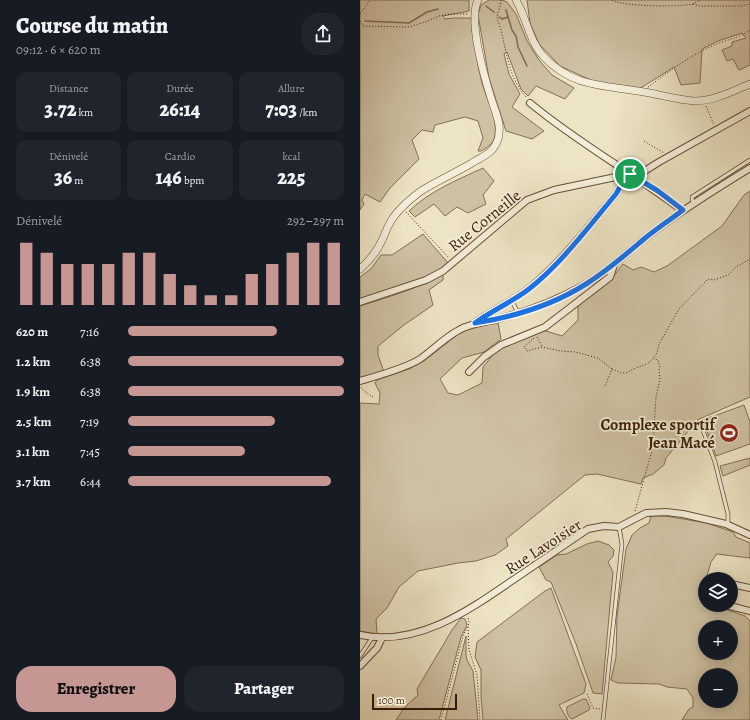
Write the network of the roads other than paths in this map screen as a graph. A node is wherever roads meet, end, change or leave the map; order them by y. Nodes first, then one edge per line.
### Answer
1 (478, 0) edge
2 (516, 0) edge
3 (750, 84) edge
4 (530, 102) road end
5 (750, 111) edge
6 (750, 160) edge
7 (750, 168) edge
8 (632, 175) junction
9 (622, 176) junction
10 (693, 204) junction
11 (683, 210) junction
12 (614, 265) junction
13 (360, 269) edge
14 (512, 301) junction
15 (360, 302) edge
16 (518, 313) junction
17 (475, 323) junction
18 (469, 372) dead end
19 (360, 381) edge
20 (702, 428) dead end
21 (726, 524) junction
22 (619, 527) junction
23 (750, 535) edge
24 (738, 585) edge
25 (750, 588) edge
26 (738, 608) edge
27 (750, 611) edge
28 (360, 635) edge
29 (372, 638) junction
30 (382, 638) junction
31 (360, 656) edge
32 (360, 666) edge
33 (603, 720) edge

1 - 13 street
2 - 3 street
4 - 8 street
5 - 8 street, Rue Corneille
6 - 10 lane
7 - 10 street
8 - 9 street, Rue Corneille
8 - 11 street
9 - 14 street
9 - 15 street, Rue Corneille
10 - 11 street
11 - 12 street
12 - 16 street
12 - 18 street
14 - 16 lane
14 - 17 street
16 - 17 street
17 - 19 street
20 - 21 lane
21 - 22 street, Rue Lavoisier
21 - 23 street, Rue Lavoisier
22 - 30 street, Rue Lavoisier
22 - 33 lane
24 - 25 street
26 - 27 street
28 - 29 street, Rue Lavoisier
29 - 30 street, Rue Lavoisier
29 - 31 lane
30 - 32 street

